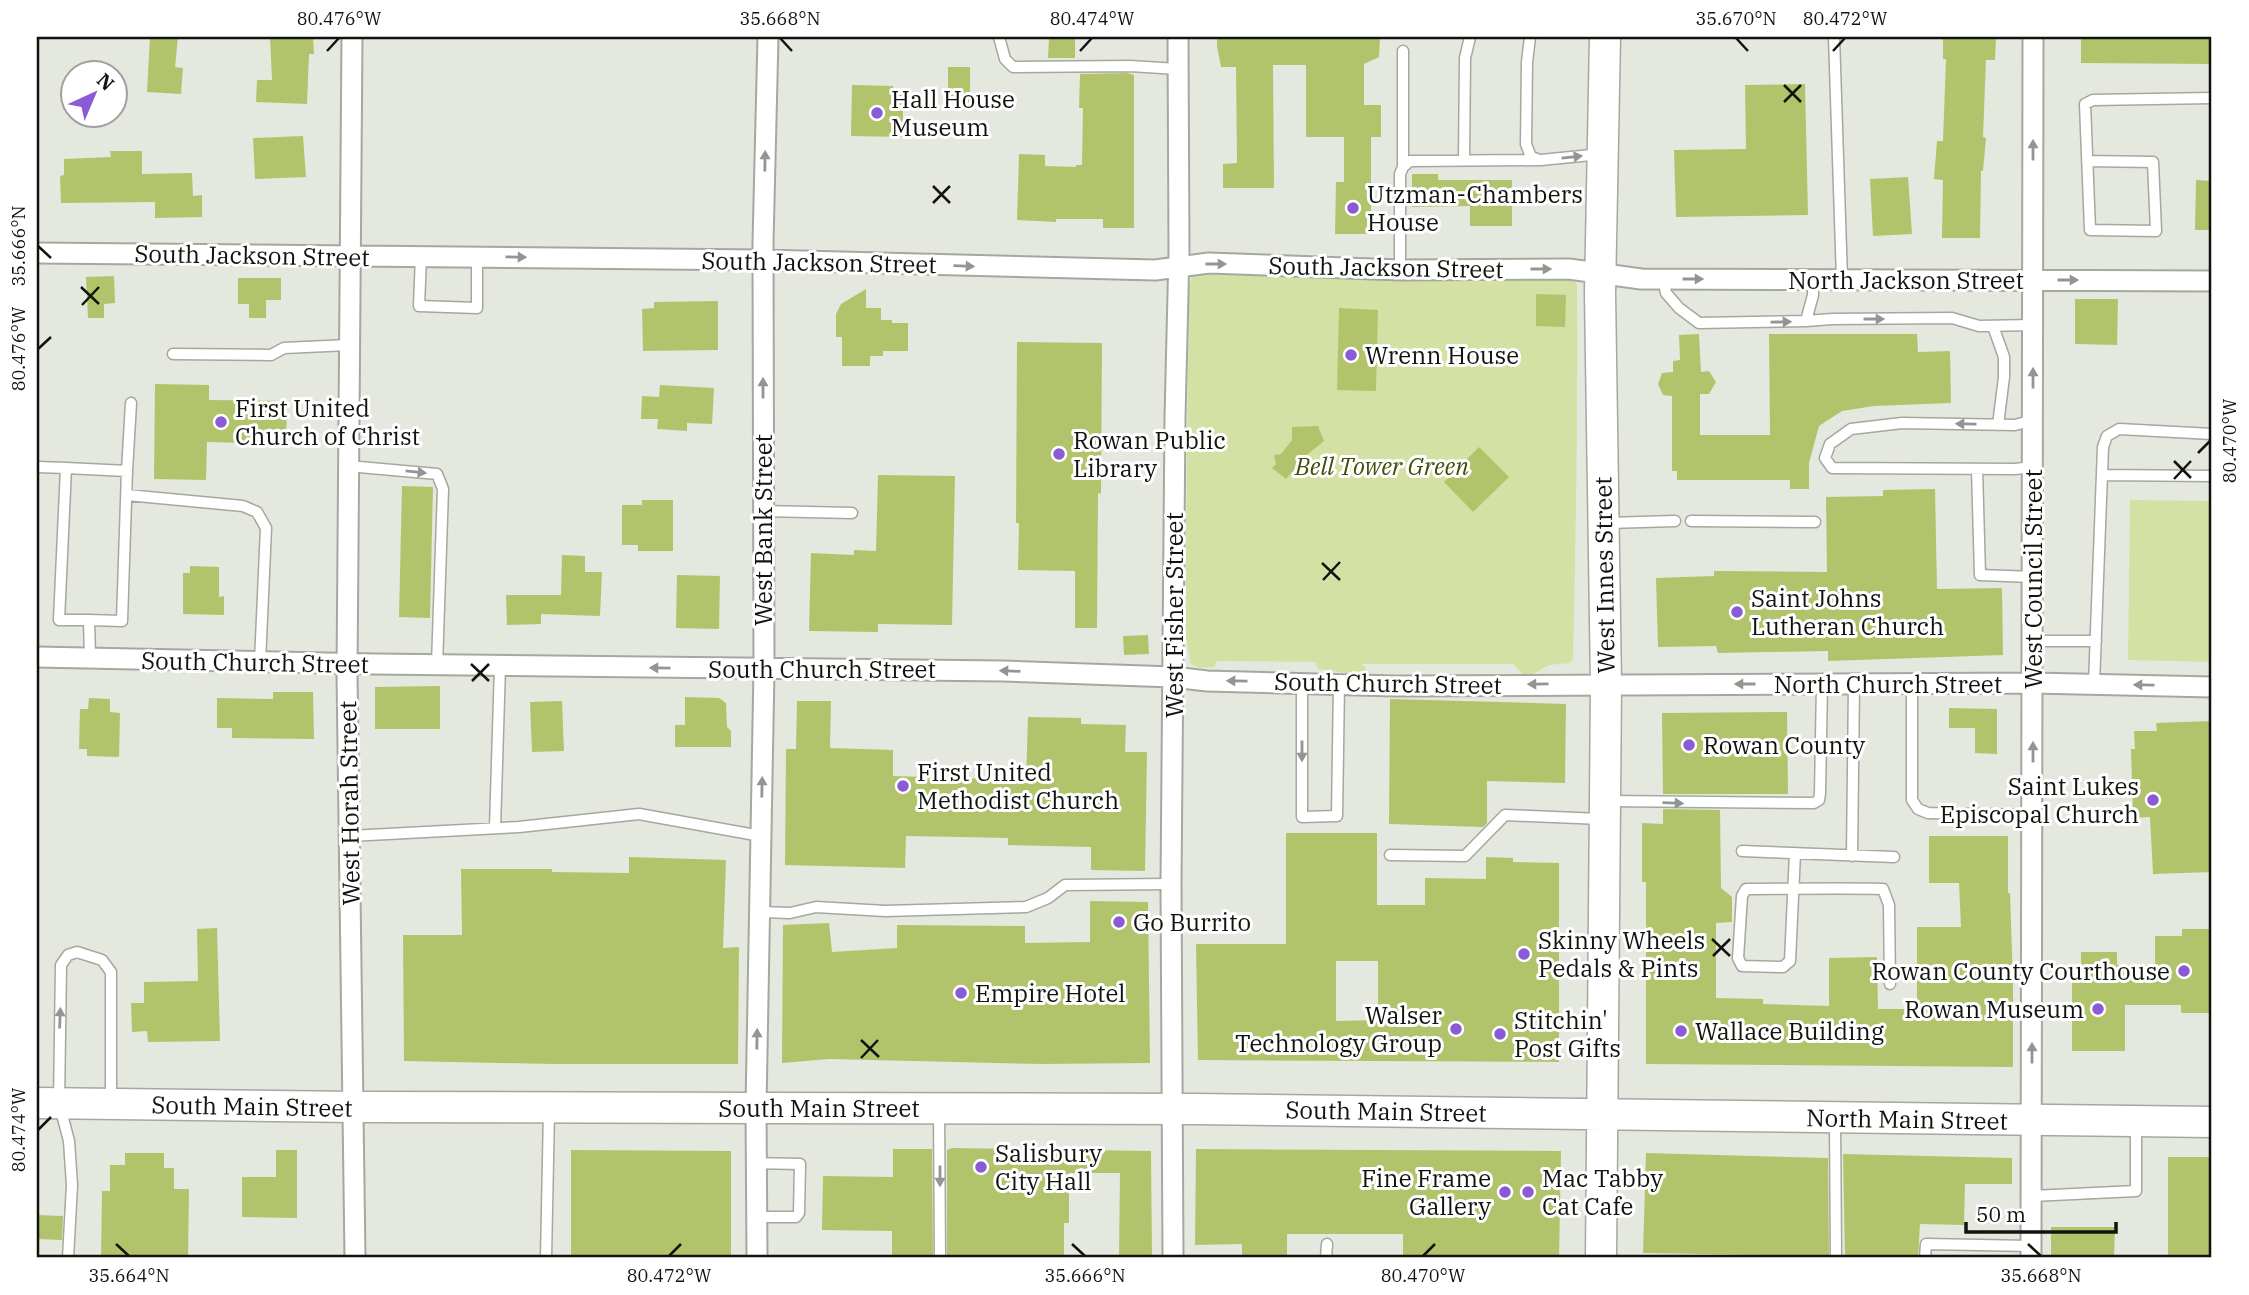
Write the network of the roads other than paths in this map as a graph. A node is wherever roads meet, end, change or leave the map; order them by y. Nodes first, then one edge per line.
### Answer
1 (352, 37) edge
2 (768, 37) edge
3 (999, 37) edge
4 (1178, 37) edge
5 (1469, 37) edge
6 (1530, 37) edge
7 (1605, 37) edge
8 (1834, 37) edge
9 (2033, 37) edge
10 (1403, 51) dead end
11 (1178, 69) junction
12 (2212, 98) edge
13 (1602, 154) junction
14 (1464, 160) junction
15 (1541, 160) junction
16 (2087, 161) junction
17 (1403, 167) junction
18 (37, 253) edge
19 (350, 256) junction
20 (421, 256) junction
21 (477, 257) junction
22 (763, 260) junction
23 (1179, 267) junction
24 (1400, 270) junction
25 (1601, 272) junction
26 (1663, 278) junction
27 (1814, 279) junction
28 (1842, 279) junction
29 (2033, 280) junction
30 (2212, 281) edge
31 (1806, 321) junction
32 (2033, 325) junction
33 (1993, 326) junction
34 (349, 345) junction
35 (173, 354) dead end
36 (131, 403) dead end
37 (2033, 419) junction
38 (1998, 425) junction
39 (2212, 434) edge
40 (348, 466) junction
41 (37, 467) edge
42 (2033, 467) junction
43 (66, 468) junction
44 (1977, 469) junction
45 (127, 471) junction
46 (2102, 475) junction
47 (2212, 476) edge
48 (127, 495) junction
49 (763, 511) junction
50 (852, 513) dead end
51 (1675, 521) dead end
52 (1691, 522) dead end
53 (1815, 522) dead end
54 (1604, 523) junction
55 (2033, 577) junction
56 (89, 621) junction
57 (2033, 641) junction
58 (2096, 641) junction
59 (37, 657) edge
60 (90, 658) junction
61 (260, 662) junction
62 (347, 664) junction
63 (437, 665) junction
64 (499, 666) junction
65 (764, 669) junction
66 (1173, 677) junction
67 (1302, 683) junction
68 (1912, 683) junction
69 (2033, 683) junction
70 (1339, 684) junction
71 (1822, 684) junction
72 (1854, 684) junction
73 (2094, 684) junction
74 (1606, 685) junction
75 (2212, 687) edge
76 (1605, 810) junction
77 (2033, 815) junction
78 (495, 828) junction
79 (350, 836) junction
80 (761, 836) junction
81 (1742, 851) dead end
82 (1795, 853) junction
83 (1391, 855) dead end
84 (1852, 856) junction
85 (1894, 857) dead end
86 (1171, 884) junction
87 (1794, 889) junction
88 (759, 912) junction
89 (1890, 984) dead end
90 (48, 1103) edge
91 (111, 1104) junction
92 (355, 1107) junction
93 (549, 1107) junction
94 (756, 1107) junction
95 (939, 1108) junction
96 (1174, 1109) junction
97 (1602, 1113) junction
98 (1835, 1118) junction
99 (2032, 1121) junction
100 (2136, 1122) junction
101 (2212, 1122) edge
102 (756, 1163) junction
103 (2032, 1196) junction
104 (757, 1217) junction
105 (1327, 1244) dead end
106 (2031, 1252) edge
107 (68, 1258) edge
108 (355, 1258) edge
109 (546, 1258) edge
110 (757, 1258) edge
111 (940, 1258) edge
112 (1173, 1258) edge
113 (1326, 1258) edge
114 (1601, 1258) edge
115 (1836, 1258) edge
116 (1925, 1258) edge

1 - 19 street, West Horah Street
22 -> 2 street, West Bank Street
3 - 11 lane
4 - 11 street, West Fisher Street
5 - 14 lane
6 - 15 lane
7 - 13 main road, West Innes Street
8 - 28 lane
29 -> 9 street, West Council Street
10 - 17 lane
11 - 23 street, West Fisher Street
12 - 16 lane
15 -> 13 lane
13 - 25 main road, West Innes Street
14 - 15 lane
14 - 17 lane
16 - 16 lane
17 - 24 lane
18 - 19 street, South Jackson Street
19 - 20 street, South Jackson Street
19 - 34 street, West Horah Street
20 - 21 street, South Jackson Street
20 - 21 lane
21 -> 22 street, South Jackson Street
22 -> 23 street, South Jackson Street
49 -> 22 street, West Bank Street
23 -> 24 street, South Jackson Street
23 - 66 street, West Fisher Street
24 -> 25 street, South Jackson Street
25 - 26 street, North Jackson Street
25 - 54 main road, West Innes Street
26 -> 27 street, North Jackson Street
26 -> 31 lane
27 - 28 street, North Jackson Street
27 - 31 lane
28 - 29 street, North Jackson Street
29 -> 30 street, North Jackson Street
29 - 32 street, West Council Street
31 -> 33 lane
32 - 33 lane
37 -> 32 street, West Council Street
33 - 38 lane
34 - 35 lane
34 - 40 street, West Horah Street
36 - 45 lane
37 - 38 lane
37 - 42 street, West Council Street
38 -> 44 lane
39 - 46 lane
40 - 62 street, West Horah Street
40 -> 63 lane
41 - 43 lane
42 - 44 lane
42 - 55 street, West Council Street
43 - 45 lane
43 - 56 lane
44 - 55 lane
45 - 48 lane
46 - 47 lane
46 - 58 lane
48 - 56 lane
48 - 61 lane
49 - 50 lane
49 - 65 street, West Bank Street
51 - 54 lane
52 - 53 lane
54 - 74 main road, West Innes Street
55 - 57 street, West Council Street
56 - 60 lane
57 - 58 lane
57 - 69 street, West Council Street
58 - 73 lane
59 - 60 street, South Church Street
60 - 61 street, South Church Street
61 - 62 street, South Church Street
62 - 63 street, South Church Street
62 - 79 street, West Horah Street
63 - 64 street, South Church Street
65 -> 64 street, South Church Street
64 - 78 lane
66 -> 65 street, South Church Street
80 -> 65 street, West Bank Street
67 -> 66 street, South Church Street
66 - 86 street, West Fisher Street
67 - 70 street, South Church Street
67 -> 70 lane
68 - 69 street, North Church Street
68 - 72 street, North Church Street
68 - 77 lane
69 - 73 street, North Church Street
77 -> 69 street, West Council Street
74 -> 70 street, South Church Street
71 - 72 street, North Church Street
71 -> 74 street, North Church Street
76 -> 71 lane
72 - 84 lane
75 -> 73 street, North Church Street
74 - 76 main road, West Innes Street
76 - 83 lane
76 - 97 main road, West Innes Street
99 -> 77 street, West Council Street
78 - 79 lane
78 - 80 lane
79 - 92 street, West Horah Street
80 - 88 street, West Bank Street
81 - 82 lane
82 - 84 lane
82 - 87 lane
84 - 85 lane
86 - 88 lane
86 - 96 street, West Fisher Street
87 - 87 lane
87 - 89 lane
94 -> 88 street, West Bank Street
90 - 91 main road, South Main Street
90 -> 91 lane
90 - 107 lane
91 - 92 main road, South Main Street
92 - 93 main road, South Main Street
92 - 108 street, West Horah Street
93 - 94 main road, South Main Street
93 - 109 lane
94 - 95 main road, South Main Street
94 - 102 street, West Bank Street
95 - 96 main road, South Main Street
95 -> 111 lane
96 - 97 main road, South Main Street
96 - 112 street, West Fisher Street
97 - 98 main road, North Main Street
97 - 114 main road, West Innes Street
98 - 99 main road, North Main Street
98 - 115 lane
99 - 100 main road, North Main Street
99 - 103 street, West Council Street
100 - 101 main road, North Main Street
100 - 103 lane
102 - 104 street, West Bank Street
102 - 104 lane
103 - 106 street, West Council Street
104 - 110 street, West Bank Street
105 - 113 lane
106 - 116 lane

